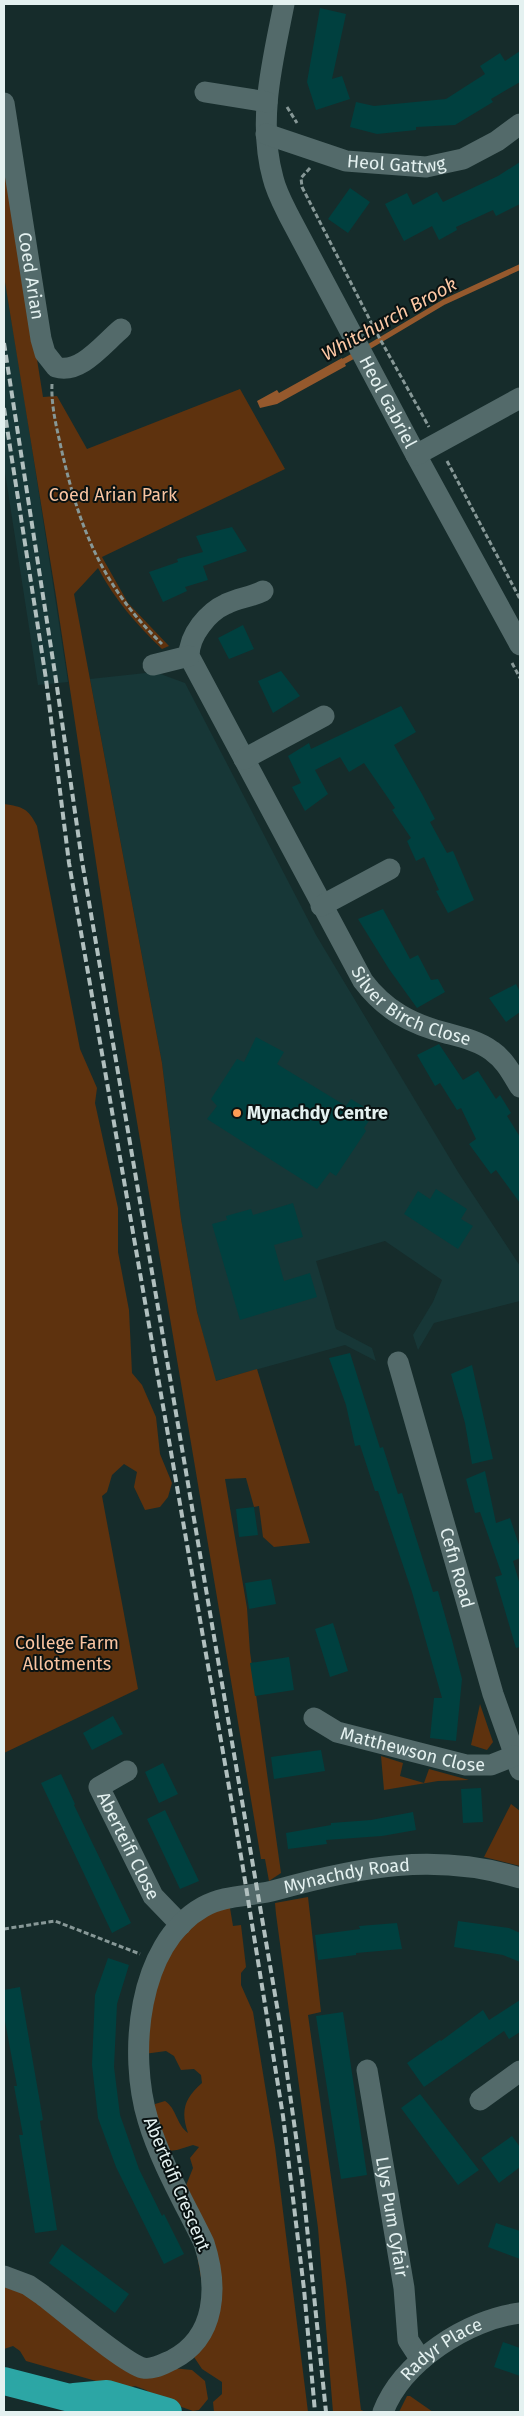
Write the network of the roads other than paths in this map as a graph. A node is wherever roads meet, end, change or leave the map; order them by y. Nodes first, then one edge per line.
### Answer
1 (284, 4) edge
2 (205, 92) dead end
3 (267, 102) junction
4 (4, 103) edge
5 (520, 124) edge
6 (266, 134) junction
7 (121, 328) dead end
8 (520, 398) edge
9 (416, 455) junction
10 (263, 591) dead end
11 (520, 645) edge
12 (183, 657) junction
13 (153, 664) dead end
14 (324, 716) dead end
15 (244, 759) junction
16 (390, 869) dead end
17 (321, 906) junction
18 (520, 1087) edge
19 (398, 1362) dead end
20 (314, 1718) dead end
21 (517, 1763) edge
22 (127, 1771) dead end
23 (520, 1878) edge
24 (181, 1925) junction
25 (367, 2070) dead end
26 (520, 2071) edge
27 (480, 2100) dead end
28 (4, 2276) edge
29 (520, 2313) edge
30 (421, 2360) junction
31 (4, 2381) edge
32 (70, 2398) junction
33 (103, 2412) edge
34 (168, 2412) edge
35 (383, 2412) edge

1 - 3 street, Heol Gabriel
2 - 3 street
3 - 6 street, Heol Gabriel
4 - 7 street, Coed Arian
5 - 6 street, Heol Gattwg
6 - 9 street, Heol Gabriel
8 - 9 street
9 - 11 street, Heol Gabriel
10 - 12 street
12 - 13 street
12 - 15 street, Silver Birch Close
14 - 15 street
15 - 17 street, Silver Birch Close
16 - 17 street
17 - 18 street, Silver Birch Close
19 - 21 street, Cefn Road
20 - 21 street, Matthewson Close
22 - 24 street, Aberteifi Close
23 - 24 street, Mynachdy Road
24 - 28 street, Aberteifi Crescent
25 - 30 street, Llys Pum Cyfair
26 - 27 street
29 - 30 street, Radyr Place
30 - 35 street, Radyr Place
31 - 32 highway
32 - 33 highway
32 - 34 highway

